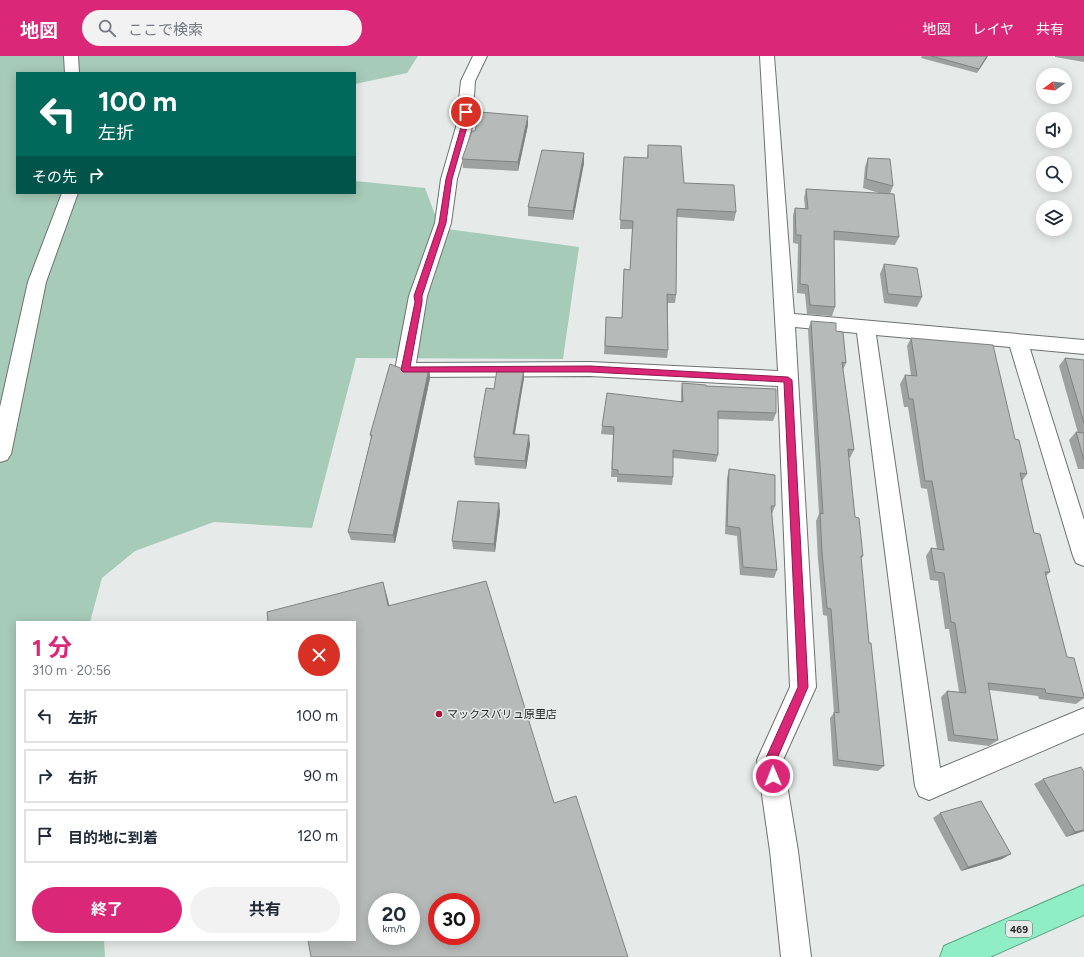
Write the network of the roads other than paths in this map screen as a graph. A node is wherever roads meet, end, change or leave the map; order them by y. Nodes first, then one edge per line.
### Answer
1 (71, 56) edge
2 (480, 56) edge
3 (767, 56) edge
4 (72, 72) edge
5 (70, 194) edge
6 (785, 320) junction
7 (866, 328) junction
8 (1018, 342) junction
9 (1084, 347) edge
10 (788, 380) junction
11 (0, 454) edge
12 (1084, 556) edge
13 (1084, 720) edge
14 (1084, 900) edge
15 (796, 957) edge
16 (955, 957) edge

1 - 4 street
2 - 10 street
3 - 6 street
5 - 11 street
6 - 7 street
6 - 10 street
7 - 8 street
7 - 13 street
8 - 9 street
8 - 12 street
10 - 15 street
14 - 16 highway, 469

